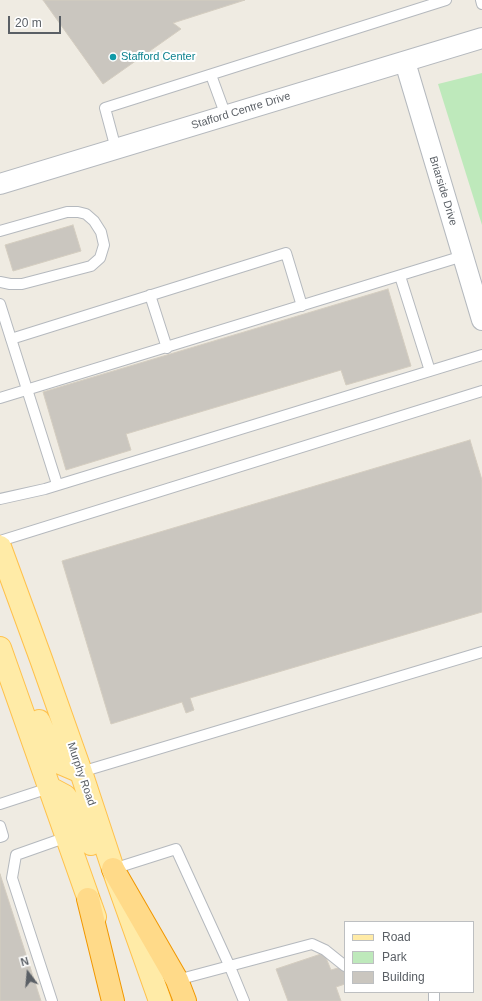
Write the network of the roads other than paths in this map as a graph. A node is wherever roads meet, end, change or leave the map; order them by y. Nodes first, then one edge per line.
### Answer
1 (446, 0) edge
2 (481, 0) edge
3 (482, 4) edge
4 (482, 38) edge
5 (405, 62) junction
6 (211, 74) junction
7 (226, 116) junction
8 (116, 149) junction
9 (0, 184) edge
10 (0, 231) edge
11 (463, 256) junction
12 (400, 276) junction
13 (0, 282) edge
14 (150, 295) junction
15 (0, 304) edge
16 (302, 306) junction
17 (482, 320) edge
18 (11, 339) junction
19 (167, 348) junction
20 (482, 355) edge
21 (430, 370) junction
22 (27, 390) junction
23 (482, 391) edge
24 (0, 398) edge
25 (57, 484) junction
26 (0, 499) edge
27 (0, 541) edge
28 (0, 547) edge
29 (482, 652) edge
30 (3, 656) edge
31 (81, 772) junction
32 (49, 788) junction
33 (0, 804) edge
34 (0, 826) edge
35 (0, 837) edge
36 (67, 837) junction
37 (112, 869) junction
38 (121, 891) junction
39 (88, 899) junction
40 (344, 965) edge
41 (230, 966) junction
42 (177, 980) junction
43 (52, 1001) edge
44 (113, 1001) edge
45 (125, 1001) edge
46 (160, 1001) edge
47 (185, 1001) edge
48 (244, 1001) edge

1 - 6 lane
2 - 3 lane
4 - 5 street, Stafford Centre Drive
5 - 7 street, Stafford Centre Drive
5 - 11 street, Briarside Drive
6 - 7 lane
6 - 8 lane
7 - 8 street, Stafford Centre Drive
8 - 9 street, Stafford Centre Drive
10 - 13 lane
11 - 12 lane
11 - 17 street, Briarside Drive
12 - 16 lane
12 - 21 lane
14 - 16 lane
14 - 18 lane
14 - 19 lane
15 - 18 lane
16 - 19 lane
18 - 22 lane
19 - 22 lane
20 - 21 lane
21 - 25 lane
22 - 24 lane
22 - 25 lane
23 - 27 lane
25 - 26 lane
28 - 31 main road, Murphy Road
29 - 31 lane
30 - 31 main road
30 - 32 main road
31 - 37 main road, Murphy Road
32 - 33 lane
32 - 36 main road
32 - 38 main road
34 - 35 lane
36 - 39 main road
36 - 43 lane
37 - 38 main road, Murphy Road
37 - 41 lane
37 - 42 highway
38 - 46 main road, Murphy Road
39 - 44 highway
39 - 45 main road
40 - 41 lane
41 - 42 lane
41 - 48 lane
42 - 47 highway

